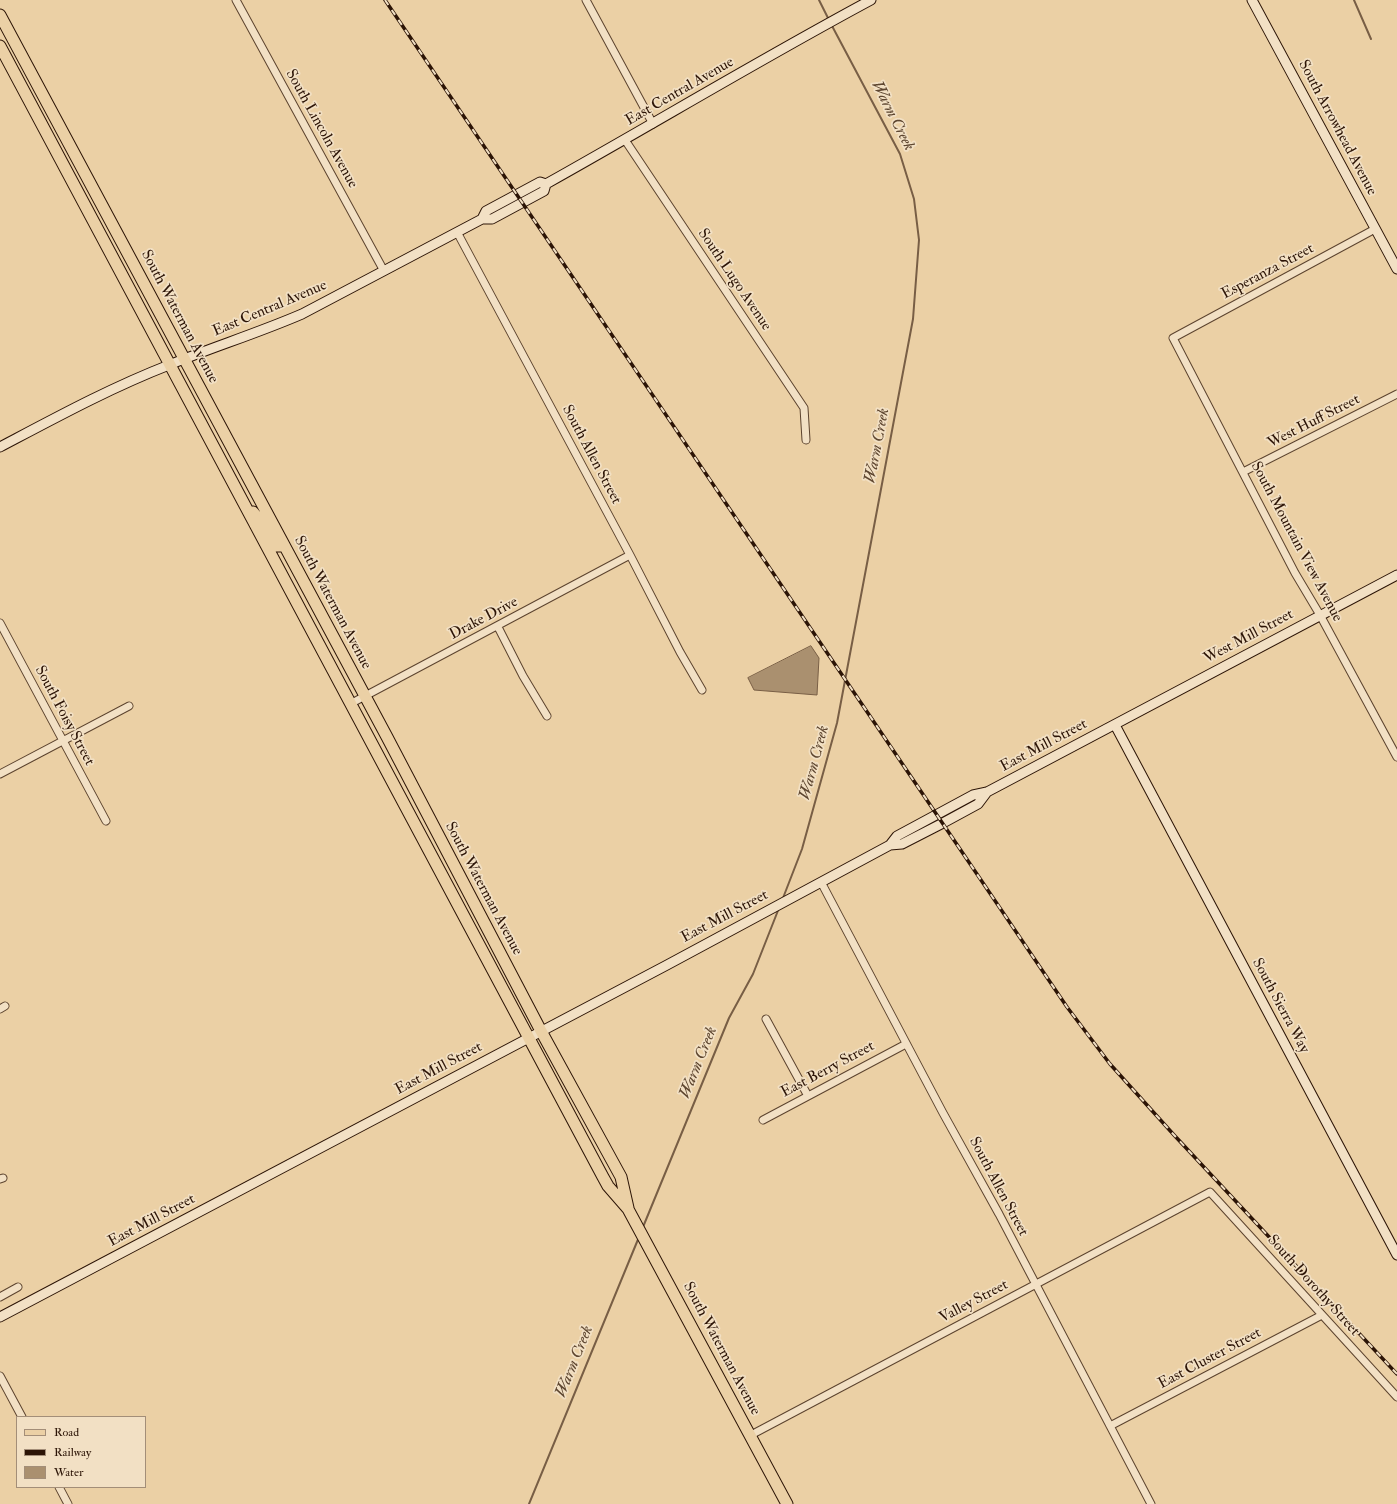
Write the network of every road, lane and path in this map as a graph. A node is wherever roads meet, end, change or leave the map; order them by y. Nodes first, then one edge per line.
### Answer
1 (236, 0) edge
2 (586, 0) edge
3 (871, 0) edge
4 (1252, 0) edge
5 (0, 15) edge
6 (0, 46) edge
7 (653, 124) junction
8 (624, 140) junction
9 (1375, 229) junction
10 (457, 232) junction
11 (1397, 269) edge
12 (384, 271) junction
13 (1173, 338) joint
14 (184, 359) junction
15 (169, 364) junction
16 (1397, 394) edge
17 (806, 440) dead end
18 (0, 447) edge
19 (1244, 472) junction
20 (240, 498) junction
21 (284, 546) junction
22 (630, 555) junction
23 (1397, 574) edge
24 (1320, 615) junction
25 (0, 623) edge
26 (498, 627) junction
27 (702, 690) dead end
28 (364, 696) junction
29 (350, 704) junction
30 (129, 706) dead end
31 (547, 716) dead end
32 (1115, 725) junction
33 (62, 741) junction
34 (1397, 758) edge
35 (0, 774) edge
36 (106, 821) dead end
37 (821, 882) junction
38 (766, 1019) dead end
39 (541, 1031) junction
40 (528, 1038) junction
41 (906, 1044) junction
42 (808, 1096) junction
43 (567, 1110) junction
44 (763, 1120) dead end
45 (621, 1177) junction
46 (1210, 1192) joint
47 (628, 1209) junction
48 (1397, 1255) edge
49 (1036, 1285) junction
50 (18, 1287) dead end
51 (0, 1297) edge
52 (1322, 1315) junction
53 (0, 1317) edge
54 (0, 1376) edge
55 (1397, 1397) edge
56 (21, 1416) edge
57 (1110, 1426) junction
58 (751, 1435) junction
59 (60, 1488) edge
60 (68, 1504) edge
61 (787, 1504) edge
62 (1151, 1504) edge

1 - 12 street, South Lincoln Avenue
2 - 7 street
3 - 7 street, East Central Avenue
4 - 9 street, South Arrowhead Avenue
5 - 14 main road, South Waterman Avenue
6 - 15 main road, South Waterman Avenue
7 - 8 street, East Central Avenue
8 - 10 street, East Central Avenue
8 - 17 street, South Lugo Avenue
9 - 11 street, South Arrowhead Avenue
9 - 13 street, Esperanza Street
10 - 12 street, East Central Avenue
10 - 22 street, South Allen Street
12 - 14 street, East Central Avenue
13 - 19 street, South Mountain View Avenue
14 - 15 street, East Central Avenue
14 - 21 main road, South Waterman Avenue
15 - 18 street, East Central Avenue
15 - 20 main road, South Waterman Avenue
16 - 19 street, West Huff Street
19 - 24 street, South Mountain View Avenue
20 - 21 main road
20 - 29 main road, South Waterman Avenue
21 - 28 main road, South Waterman Avenue
22 - 26 street, Drake Drive
22 - 27 street, South Allen Street
23 - 24 street, West Mill Street
24 - 32 street, West Mill Street
24 - 34 street, South Mountain View Avenue
25 - 33 street, South Foisy Street
26 - 28 street, Drake Drive
26 - 31 street
28 - 29 street, Drake Drive
28 - 39 main road, South Waterman Avenue
29 - 40 main road, South Waterman Avenue
30 - 33 street
32 - 37 street, East Mill Street
32 - 48 street, South Sierra Way
33 - 35 street
33 - 36 street, South Foisy Street
37 - 39 street, East Mill Street
37 - 41 street, South Allen Street
38 - 42 street
39 - 40 street, East Mill Street
39 - 45 main road, South Waterman Avenue
40 - 43 main road, South Waterman Avenue
40 - 53 street, East Mill Street
41 - 42 street, East Berry Street
41 - 49 street, South Allen Street
42 - 44 street, East Berry Street
43 - 45 main road
43 - 47 main road, South Waterman Avenue
45 - 47 main road, South Waterman Avenue
46 - 49 street, Valley Street
46 - 52 street, South Dorothy Street
47 - 58 main road, South Waterman Avenue
49 - 57 street, South Allen Street
49 - 58 street, Valley Street
50 - 51 street
52 - 55 street, South Dorothy Street
52 - 57 street, East Cluster Street
54 - 56 street
57 - 62 street, South Allen Street
58 - 61 main road, South Waterman Avenue
59 - 60 street

